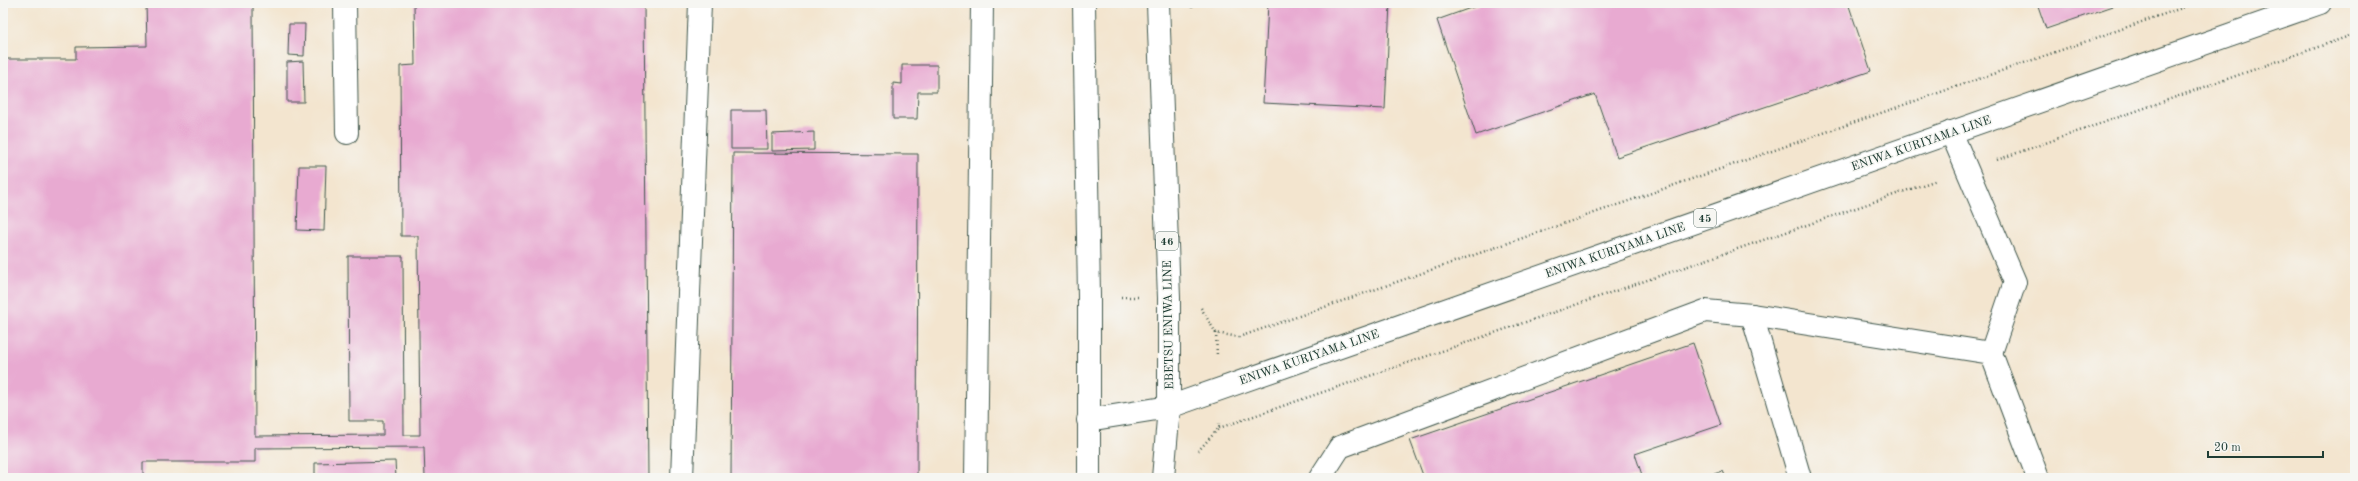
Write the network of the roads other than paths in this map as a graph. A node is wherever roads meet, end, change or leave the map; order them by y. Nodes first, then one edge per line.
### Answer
1 (345, 3) edge
2 (700, 3) edge
3 (982, 3) edge
4 (1084, 3) edge
5 (1158, 3) edge
6 (2320, 3) edge
7 (1951, 132) junction
8 (347, 133) dead end
9 (1752, 315) junction
10 (1991, 353) junction
11 (1170, 407) junction
12 (1088, 420) junction
13 (682, 478) edge
14 (976, 478) edge
15 (1090, 478) edge
16 (1163, 478) edge
17 (1320, 478) edge
18 (1800, 478) edge
19 (2038, 478) edge

1 - 8 main road
2 - 13 main road
3 - 14 main road
4 - 12 main road
5 - 11 main road, EBETSU ENIWA LINE / 46
6 - 7 main road, ENIWA KURIYAMA LINE / 45
7 - 10 main road
7 - 11 main road, ENIWA KURIYAMA LINE / 45
9 - 10 main road
9 - 17 main road
9 - 18 main road
10 - 19 main road
11 - 12 main road, ENIWA KURIYAMA LINE / 45
11 - 16 main road, EBETSU ENIWA LINE / 46
12 - 15 main road

